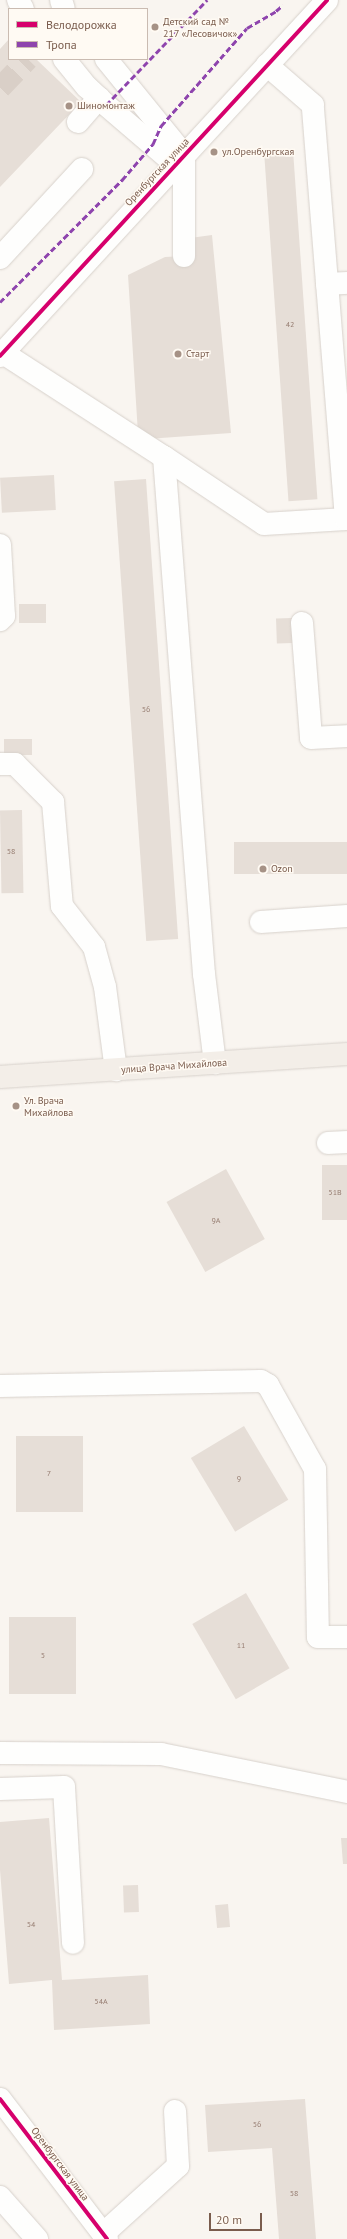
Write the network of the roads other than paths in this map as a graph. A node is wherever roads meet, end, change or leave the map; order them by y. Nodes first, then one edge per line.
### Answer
1 (327, 0) edge
2 (65, 60) edge
3 (107, 60) edge
4 (267, 65) junction
5 (99, 98) junction
6 (78, 122) dead end
7 (180, 160) junction
8 (82, 169) dead end
9 (184, 256) dead end
10 (0, 258) edge
11 (337, 283) edge
12 (1, 354) edge
13 (344, 450) edge
14 (164, 457) junction
15 (345, 478) edge
16 (0, 545) edge
17 (0, 620) edge
18 (302, 623) dead end
19 (347, 736) edge
20 (0, 764) edge
21 (347, 916) edge
22 (261, 922) dead end
23 (347, 1054) edge
24 (215, 1063) junction
25 (116, 1070) junction
26 (0, 1078) edge
27 (0, 1386) edge
28 (347, 1637) edge
29 (0, 1754) edge
30 (0, 1789) edge
31 (347, 1792) edge
32 (74, 1943) dead end
33 (2, 2104) edge
34 (175, 2110) dead end
35 (0, 2197) edge
36 (105, 2237) edge
37 (37, 2239) edge

1 - 4 street, Оренбургская улица
2 - 5 street
3 - 7 street
4 - 7 street, Оренбургская улица
4 - 11 street
5 - 6 street
5 - 7 street
7 - 9 street
7 - 12 street, Оренбургская улица
8 - 10 street
11 - 13 street
12 - 14 street
13 - 15 street
14 - 15 street
14 - 24 street
16 - 17 street
18 - 19 street
20 - 25 street
21 - 22 street
23 - 24 main road, улица Врача Михайлова
24 - 25 main road, улица Врача Михайлова
25 - 26 main road, улица Врача Михайлова
27 - 28 street
29 - 31 street
30 - 32 street
33 - 36 street, Оренбургская улица
34 - 36 street
35 - 37 street

